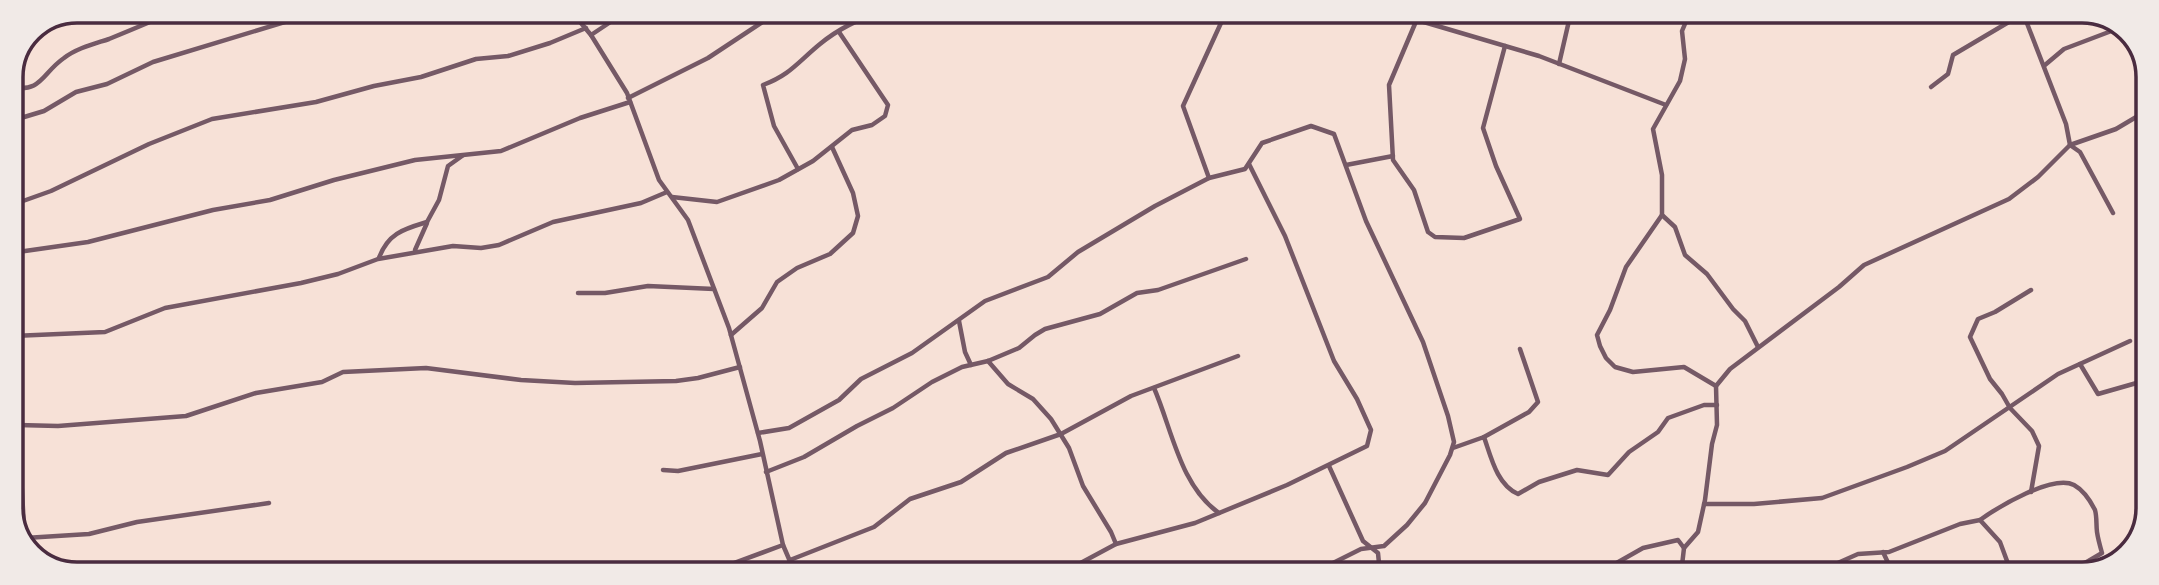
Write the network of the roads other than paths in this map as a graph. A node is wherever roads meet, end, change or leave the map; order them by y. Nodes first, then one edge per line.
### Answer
1 (148, 23) edge
2 (281, 23) edge
3 (582, 23) edge
4 (610, 23) edge
5 (761, 23) edge
6 (858, 23) edge
7 (1220, 23) edge
8 (1416, 23) edge
9 (1427, 23) edge
10 (1569, 23) edge
11 (1685, 23) edge
12 (2007, 23) edge
13 (2028, 23) edge
14 (586, 28) junction
15 (2111, 31) edge
16 (839, 32) junction
17 (592, 35) junction
18 (1505, 46) junction
19 (1559, 64) junction
20 (2045, 65) junction
21 (1931, 86) dead end
22 (23, 88) edge
23 (629, 100) junction
24 (1666, 105) junction
25 (23, 117) edge
26 (2136, 117) edge
27 (2070, 145) junction
28 (832, 147) junction
29 (463, 155) junction
30 (1393, 156) junction
31 (1249, 163) junction
32 (1346, 165) junction
33 (798, 169) junction
34 (1209, 178) junction
35 (669, 194) junction
36 (23, 201) edge
37 (2113, 213) dead end
38 (1662, 215) junction
39 (427, 222) junction
40 (23, 251) edge
41 (415, 251) junction
42 (378, 259) junction
43 (1247, 259) dead end
44 (714, 289) junction
45 (2031, 290) dead end
46 (578, 293) dead end
47 (959, 321) junction
48 (731, 335) junction
49 (23, 336) edge
50 (2130, 341) dead end
51 (1758, 346) junction
52 (1520, 349) dead end
53 (1238, 356) dead end
54 (988, 361) junction
55 (2080, 364) junction
56 (971, 365) junction
57 (740, 367) junction
58 (2136, 383) edge
59 (1716, 386) junction
60 (1154, 388) junction
61 (1717, 405) junction
62 (2010, 408) junction
63 (23, 425) edge
64 (758, 433) junction
65 (1061, 434) junction
66 (1484, 437) junction
67 (1452, 448) junction
68 (762, 454) junction
69 (1329, 466) junction
70 (663, 470) dead end
71 (765, 472) junction
72 (2031, 492) junction
73 (269, 503) dead end
74 (1704, 504) junction
75 (1219, 513) junction
76 (1980, 520) junction
77 (32, 538) edge
78 (1116, 544) junction
79 (783, 545) junction
80 (1371, 547) junction
81 (1684, 548) junction
82 (1883, 552) junction
83 (790, 560) joint
84 (737, 562) edge
85 (1082, 562) edge
86 (1338, 562) edge
87 (1379, 562) edge
88 (1617, 562) edge
89 (1683, 562) edge
90 (1840, 562) edge
91 (1888, 562) edge
92 (2007, 562) edge
93 (2087, 562) edge

1 - 22 street
2 - 25 street
3 - 14 street
4 - 17 street
5 - 23 street
6 - 16 street
7 - 34 street
8 - 30 street
9 - 18 street
10 - 19 street
11 - 24 street
12 - 21 street
13 - 20 street
14 - 17 street
14 - 36 street
15 - 20 street
16 - 28 street
16 - 33 street
17 - 23 street
18 - 19 street
18 - 30 street
19 - 24 street
20 - 27 street
23 - 29 street
23 - 35 street
24 - 38 street
26 - 27 street
27 - 37 street
27 - 51 street
28 - 33 street
28 - 48 street
29 - 39 street
29 - 40 street
30 - 32 street
31 - 32 street
31 - 34 street
31 - 69 street
32 - 67 street
33 - 35 street
34 - 47 street
35 - 41 street
35 - 44 street
38 - 51 street
38 - 59 street
39 - 41 street
39 - 42 street
41 - 42 street
42 - 49 street
43 - 54 street
44 - 46 street
44 - 48 street
45 - 62 street
47 - 56 street
47 - 64 street
48 - 57 street
50 - 55 street
51 - 59 street
52 - 66 street
53 - 60 street
54 - 56 street
54 - 65 street
55 - 58 street
55 - 62 street
56 - 71 street
57 - 63 street
57 - 64 street
59 - 61 street
60 - 65 street
60 - 75 street
61 - 66 street
61 - 74 street
62 - 72 street
62 - 74 street
64 - 68 street
65 - 78 street
65 - 83 street
66 - 67 street
67 - 80 street
68 - 70 street
68 - 71 street
69 - 75 street
69 - 80 street
71 - 79 street
72 - 76 street
72 - 93 street
73 - 77 street
74 - 81 street
75 - 78 street
76 - 82 street
76 - 92 street
78 - 85 street
79 - 83 street
79 - 84 street
80 - 86 street
80 - 87 street
81 - 88 street
81 - 89 street
82 - 90 street
82 - 91 street

